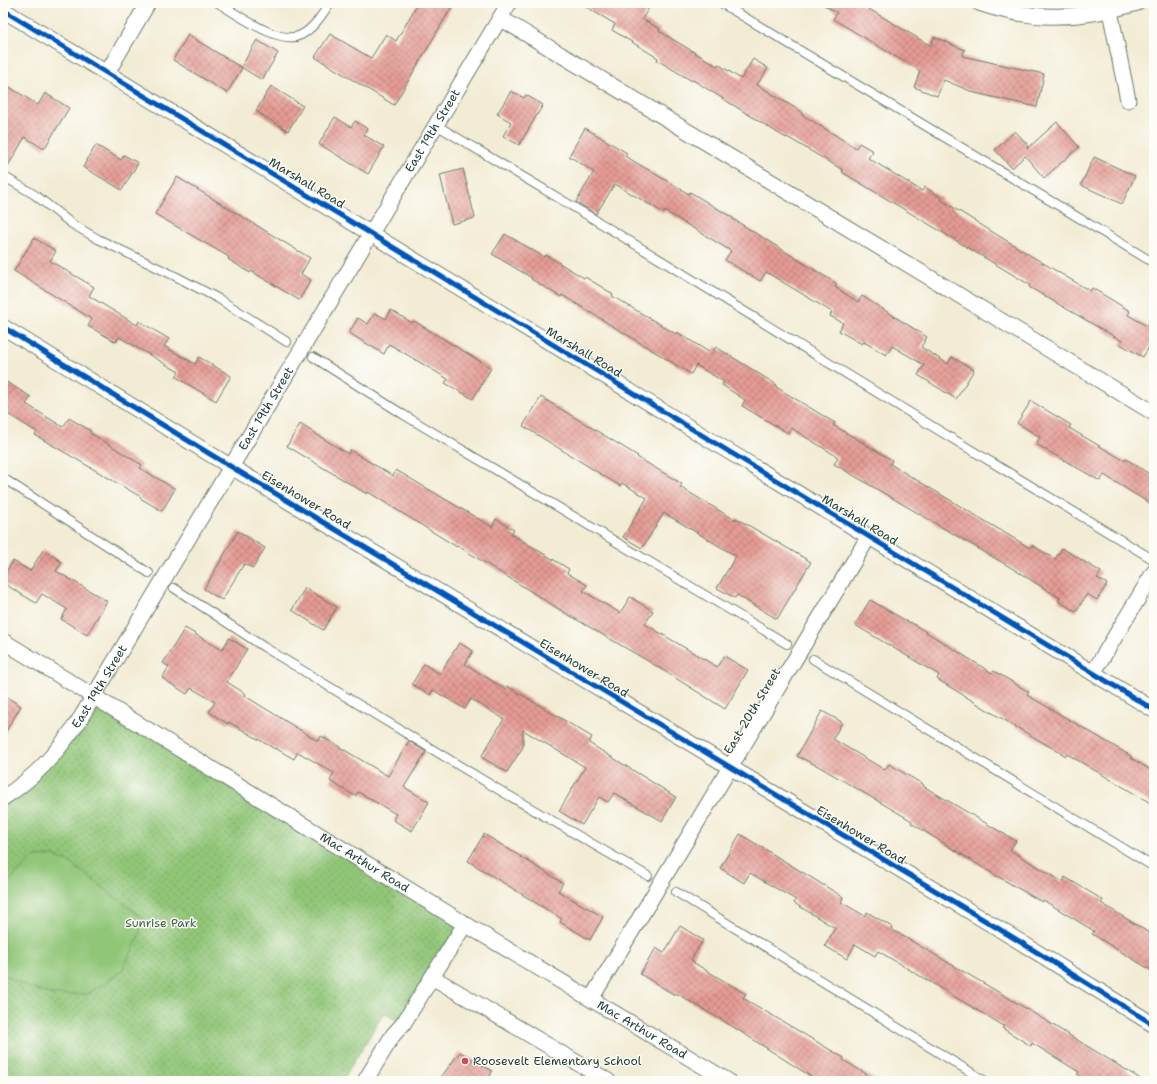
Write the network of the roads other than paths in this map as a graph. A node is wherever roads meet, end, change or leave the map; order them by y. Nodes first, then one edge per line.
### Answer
1 (148, 3) edge
2 (218, 3) edge
3 (330, 3) edge
4 (509, 3) edge
5 (721, 3) edge
6 (979, 3) edge
7 (1137, 3) edge
8 (3, 10) edge
9 (1110, 11) junction
10 (500, 18) junction
11 (107, 73) junction
12 (1128, 100) dead end
13 (436, 125) junction
14 (3, 176) edge
15 (371, 234) junction
16 (1154, 263) edge
17 (3, 327) edge
18 (287, 342) dead end
19 (313, 357) dead end
20 (1154, 413) edge
21 (231, 466) junction
22 (3, 478) edge
23 (869, 536) junction
24 (1154, 560) edge
25 (1154, 572) edge
26 (149, 573) dead end
27 (174, 588) dead end
28 (3, 641) edge
29 (787, 644) dead end
30 (812, 659) dead end
31 (1093, 673) junction
32 (94, 695) junction
33 (1154, 710) edge
34 (730, 768) junction
35 (3, 798) edge
36 (1154, 867) edge
37 (648, 876) dead end
38 (676, 892) dead end
39 (465, 924) junction
40 (432, 977) junction
41 (591, 999) junction
42 (1154, 1025) edge
43 (365, 1081) edge
44 (608, 1081) edge
45 (728, 1081) edge
46 (985, 1081) edge

1 - 11 street
2 - 3 lane
4 - 10 street, East 19th Street
5 - 16 lane
6 - 9 street
7 - 9 street
8 - 11 street, Marshall Road
9 - 12 street
10 - 13 street, East 19th Street
10 - 20 street
11 - 15 street, Marshall Road
13 - 15 street, East 19th Street
13 - 24 lane
14 - 18 lane
15 - 21 street, East 19th Street
15 - 23 street, Marshall Road
17 - 21 street, Eisenhower Road
19 - 29 lane
21 - 32 street, East 19th Street
21 - 34 street, Eisenhower Road
22 - 26 lane
23 - 31 street, Marshall Road
23 - 34 street, East 20th Street
25 - 31 street
27 - 37 lane
28 - 32 street, Mac Arthur Road
30 - 36 lane
31 - 33 street, Marshall Road
32 - 35 street, East 19th Street
32 - 39 street, Mac Arthur Road
34 - 41 street, East 20th Street
34 - 42 street, Eisenhower Road
38 - 46 lane
39 - 40 street
39 - 41 street, Mac Arthur Road
40 - 43 street
40 - 44 street
41 - 45 street, Mac Arthur Road

